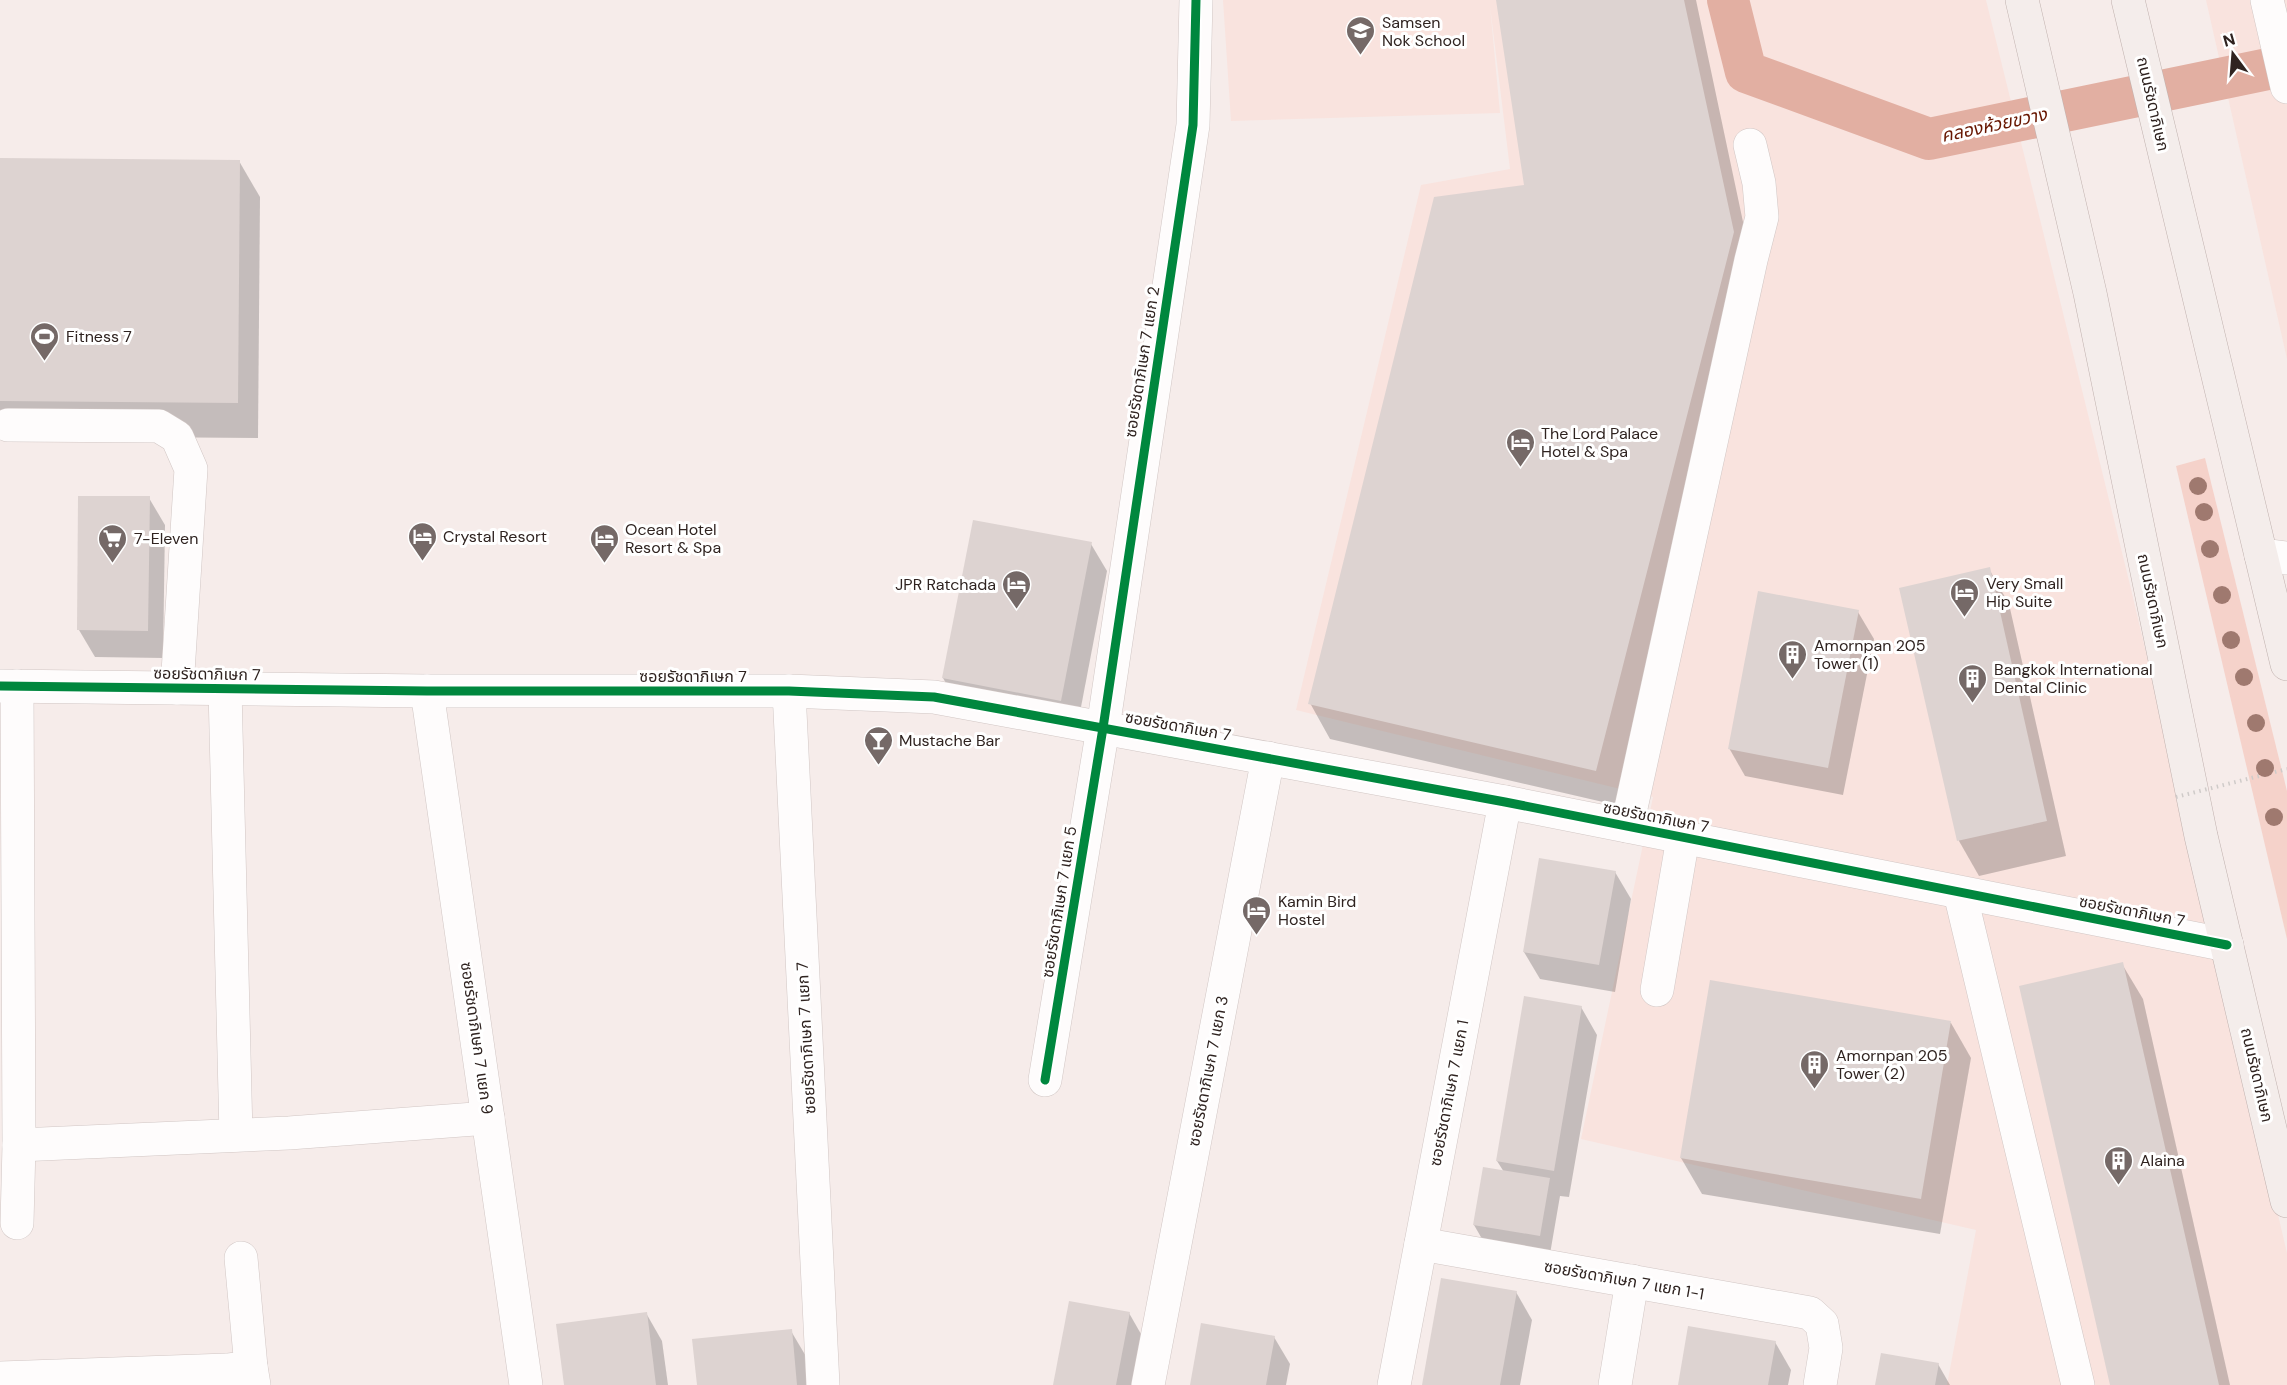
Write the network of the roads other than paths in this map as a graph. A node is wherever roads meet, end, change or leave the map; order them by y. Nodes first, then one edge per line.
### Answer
1 (1196, 0) edge
2 (2022, 0) edge
3 (2128, 0) edge
4 (2270, 14) edge
5 (2287, 87) edge
6 (1750, 145) dead end
7 (8, 425) dead end
8 (2274, 556) edge
9 (2287, 664) edge
10 (8, 686) edge
11 (177, 688) junction
12 (225, 689) junction
13 (427, 691) junction
14 (789, 691) junction
15 (1103, 728) junction
16 (1268, 758) junction
17 (1505, 802) junction
18 (1627, 826) junction
19 (1683, 838) junction
20 (1960, 893) junction
21 (2227, 945) junction
22 (1657, 990) dead end
23 (1045, 1080) dead end
24 (488, 1118) junction
25 (236, 1135) junction
26 (19, 1145) junction
27 (2287, 1201) edge
28 (17, 1223) dead end
29 (1421, 1244) junction
30 (241, 1258) dead end
31 (1632, 1281) junction
32 (253, 1376) edge
33 (0, 1378) edge
34 (526, 1385) edge
35 (823, 1385) edge
36 (1148, 1385) edge
37 (1394, 1385) edge
38 (1615, 1385) edge
39 (1820, 1385) edge
40 (2078, 1385) edge

1 - 15 street, ซอยรัชดาภิเษก 7 แยก 2
2 - 21 main road, ถนนรัชดาภิเษก
3 - 8 main road, ถนนรัชดาภิเษก
4 - 5 street
6 - 18 street
7 - 11 street
8 - 9 main road, ถนนรัชดาภิเษก
10 - 11 street, ซอยรัชดาภิเษก 7
10 - 26 street
11 - 12 street, ซอยรัชดาภิเษก 7
12 - 13 street, ซอยรัชดาภิเษก 7
12 - 25 street
13 - 14 street, ซอยรัชดาภิเษก 7
13 - 24 street, ซอยรัชดาภิเษก 7 แยก 9
14 - 15 street, ซอยรัชดาภิเษก 7
14 - 35 street, ซอยรัชดาภิเษก 7 แยก 7
15 - 16 street, ซอยรัชดาภิเษก 7
15 - 23 street, ซอยรัชดาภิเษก 7 แยก 5
16 - 17 street, ซอยรัชดาภิเษก 7
16 - 36 street, ซอยรัชดาภิเษก 7 แยก 3
17 - 18 street, ซอยรัชดาภิเษก 7
17 - 29 street, ซอยรัชดาภิเษก 7 แยก 1
18 - 19 street, ซอยรัชดาภิเษก 7
19 - 20 street, ซอยรัชดาภิเษก 7
19 - 22 street
20 - 21 street, ซอยรัชดาภิเษก 7
20 - 40 street
21 - 27 main road, ถนนรัชดาภิเษก
24 - 25 street
24 - 34 street, ซอยรัชดาภิเษก 7 แยก 9
25 - 26 street
26 - 28 street
29 - 31 street, ซอยรัชดาภิเษก 7 แยก 1-1
29 - 37 street, ซอยรัชดาภิเษก 7 แยก 1
30 - 32 street
31 - 38 street
31 - 39 street, ซอยรัชดาภิเษก 7 แยก 1-1
32 - 33 street

